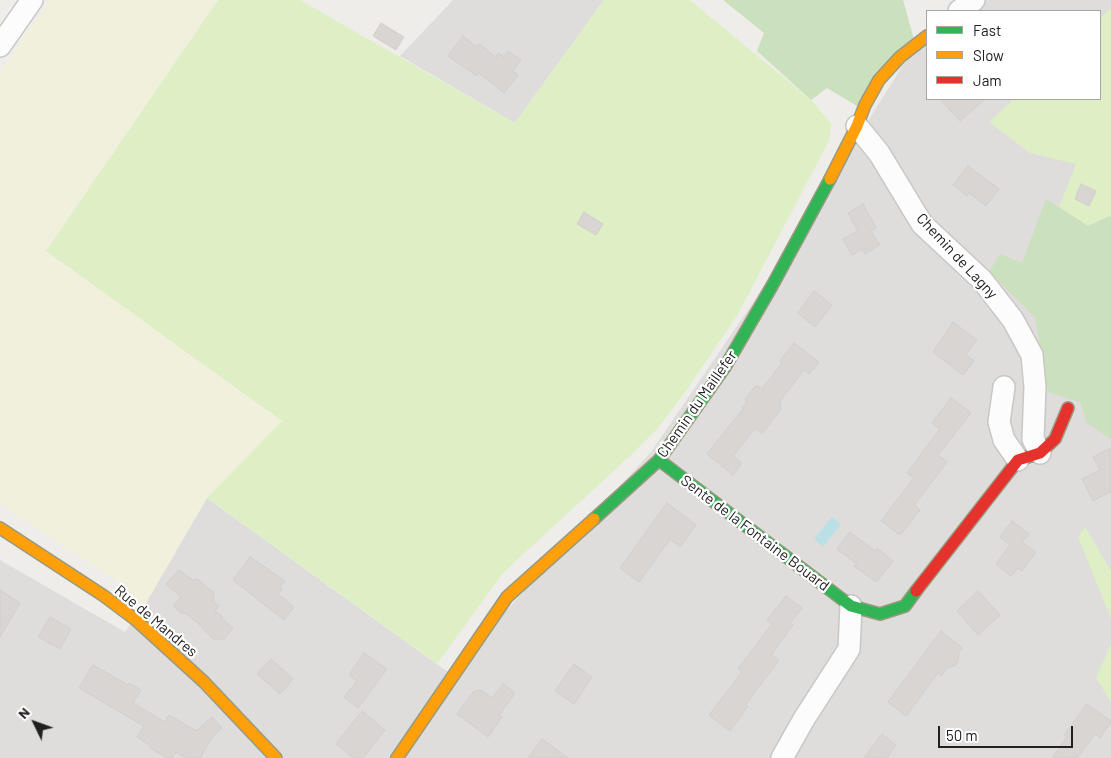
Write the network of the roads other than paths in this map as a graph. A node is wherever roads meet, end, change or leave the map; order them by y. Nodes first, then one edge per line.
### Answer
1 (32, 0) edge
2 (974, 0) edge
3 (960, 10) edge
4 (926, 37) edge
5 (0, 46) edge
6 (858, 126) junction
7 (1004, 387) dead end
8 (1068, 408) dead end
9 (1040, 453) junction
10 (659, 460) junction
11 (1018, 460) junction
12 (0, 528) edge
13 (851, 606) junction
14 (264, 753) edge
15 (397, 758) edge
16 (782, 758) edge

1 - 5 street
2 - 3 street
4 - 6 street, Chemin du Maillefer
6 - 9 street, Chemin de Lagny
6 - 10 street, Chemin du Maillefer
7 - 11 street
8 - 9 street
9 - 11 street
10 - 13 street, Sente de la Fontaine Bouard
10 - 15 street, Chemin du Maillefer
11 - 13 street, Sente de la Fontaine Bouard
12 - 14 street, Rue de Mandres
13 - 16 street

